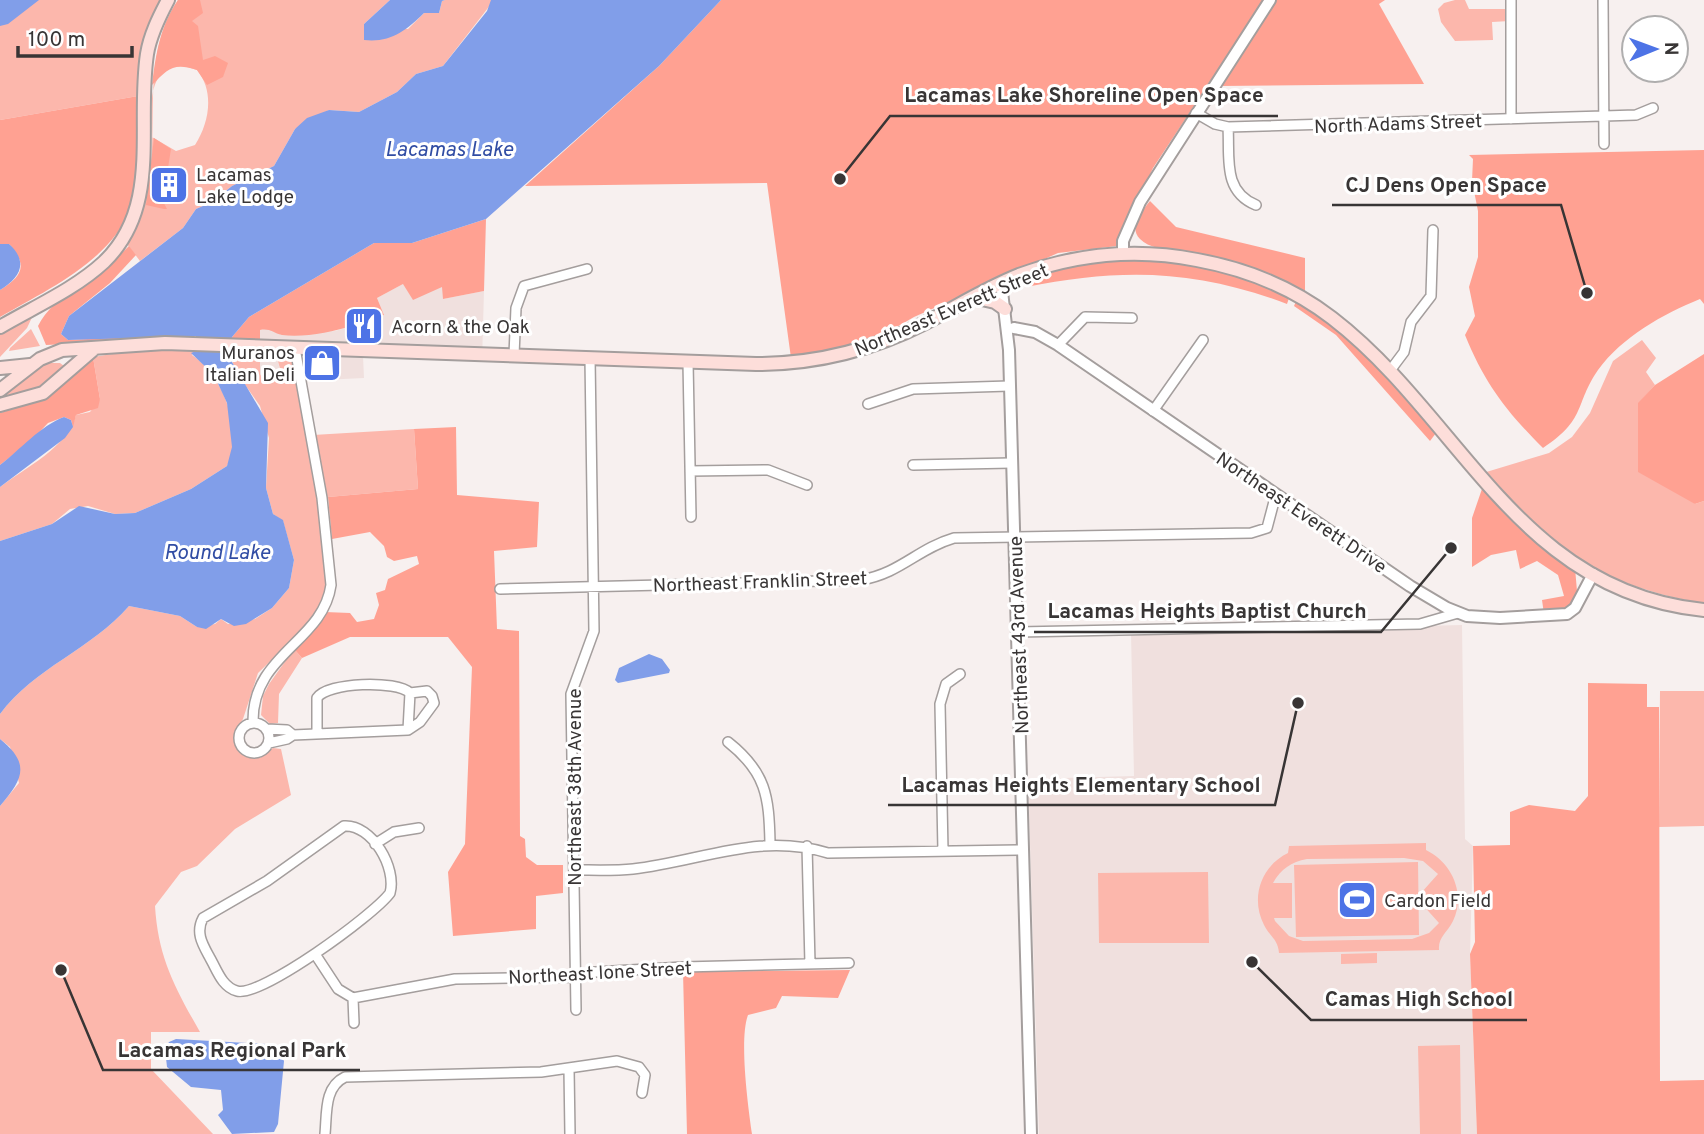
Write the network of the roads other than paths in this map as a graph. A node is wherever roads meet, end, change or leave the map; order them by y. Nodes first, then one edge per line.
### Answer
1 (168, 0) edge
2 (1270, 0) edge
3 (1511, 0) edge
4 (1603, 0) edge
5 (1653, 108) dead end
6 (1196, 113) junction
7 (1604, 116) junction
8 (1511, 119) junction
9 (1228, 127) junction
10 (1604, 144) dead end
11 (1256, 205) dead end
12 (1433, 230) dead end
13 (1123, 254) junction
14 (587, 269) dead end
15 (1001, 283) junction
16 (973, 297) junction
17 (1005, 309) junction
18 (1132, 318) dead end
19 (0, 327) edge
20 (1014, 328) junction
21 (1203, 340) dead end
22 (1058, 345) junction
23 (295, 348) junction
24 (94, 349) junction
25 (1009, 350) junction
26 (514, 355) junction
27 (590, 358) junction
28 (688, 362) junction
29 (30, 365) junction
30 (0, 368) edge
31 (1389, 372) junction
32 (1009, 386) junction
33 (0, 390) edge
34 (868, 404) dead end
35 (0, 405) edge
36 (1153, 411) junction
37 (1011, 463) junction
38 (914, 466) dead end
39 (690, 471) junction
40 (807, 485) dead end
41 (1276, 494) junction
42 (691, 517) dead end
43 (1014, 538) junction
44 (1593, 574) junction
45 (593, 586) junction
46 (500, 589) dead end
47 (1704, 610) edge
48 (1458, 613) junction
49 (1018, 632) junction
50 (960, 674) dead end
51 (410, 693) junction
52 (253, 722) junction
53 (267, 729) junction
54 (408, 730) junction
55 (317, 734) junction
56 (293, 735) junction
57 (728, 742) dead end
58 (269, 743) junction
59 (419, 828) dead end
60 (770, 843) junction
61 (375, 844) junction
62 (807, 846) junction
63 (1023, 850) junction
64 (943, 851) junction
65 (574, 870) junction
66 (315, 954) junction
67 (849, 963) dead end
68 (810, 964) junction
69 (575, 978) junction
70 (353, 998) junction
71 (576, 1010) dead end
72 (354, 1023) dead end
73 (569, 1069) junction
74 (642, 1093) dead end
75 (325, 1134) edge
76 (570, 1134) edge
77 (1031, 1134) edge

1 - 19 main road
2 - 6 street
3 - 8 street
4 - 7 street
5 - 7 street, North Adams Street
6 - 9 street, North Adams Street
6 - 13 street
7 - 8 street, North Adams Street
7 - 10 street
8 - 9 street, North Adams Street
9 - 11 street
12 - 31 street
13 - 15 main road, Northeast Everett Street
13 - 31 main road, Northeast Everett Street
14 - 26 street
15 - 16 main road, Northeast Everett Street
15 - 17 street, Northeast 43rd Avenue
15 - 20 street, Northeast 43rd Avenue
16 - 17 main road
16 - 28 main road, Northeast Everett Street
17 - 25 street, Northeast 43rd Avenue
18 - 22 street
20 - 22 street, Northeast Everett Drive
20 - 25 street, Northeast 43rd Avenue
21 - 36 street
22 - 36 street, Northeast Everett Drive
23 - 24 main road, Northeast Everett Street
23 - 26 main road, Northeast Everett Street
23 - 52 street
24 - 29 main road, Northeast Everett Street
24 - 35 main road
25 - 32 street, Northeast 43rd Avenue
26 - 27 main road, Northeast Everett Street
27 - 28 main road, Northeast Everett Street
27 - 45 street, Northeast 38th Avenue
28 - 39 street
29 - 30 main road
29 - 33 main road, Northeast Everett Street
31 - 44 main road, Northeast Everett Street
32 - 34 street
32 - 37 street, Northeast 43rd Avenue
36 - 41 street, Northeast Everett Drive
37 - 38 street
37 - 43 street, Northeast 43rd Avenue
39 - 40 street
39 - 42 street
41 - 43 street, Northeast Franklin Street
41 - 48 street, Northeast Everett Drive
43 - 45 street, Northeast Franklin Street
43 - 49 street, Northeast 43rd Avenue
44 - 47 main road, Northeast Everett Street
44 - 48 street, Northeast Everett Drive
45 - 46 street, Northeast Franklin Street
45 - 65 street, Northeast 38th Avenue
48 - 49 street
49 - 63 street, Northeast 43rd Avenue
50 - 64 street
51 - 54 street
51 - 54 street
51 - 55 street
52 - 53 street
52 - 58 street
53 - 56 street
53 - 58 street
54 - 55 street
55 - 56 street
56 - 58 street
57 - 60 street
59 - 61 street
60 - 62 street
60 - 65 street
61 - 66 street
61 - 66 street
62 - 64 street
62 - 68 street
63 - 64 street
63 - 77 street, Northeast 43rd Avenue
65 - 69 street, Northeast 38th Avenue
66 - 70 street
67 - 68 street, Northeast Ione Street
68 - 69 street, Northeast Ione Street
69 - 70 street, Northeast Ione Street
69 - 71 street, Northeast 38th Avenue
70 - 72 street
73 - 74 street
73 - 75 street
73 - 76 street

